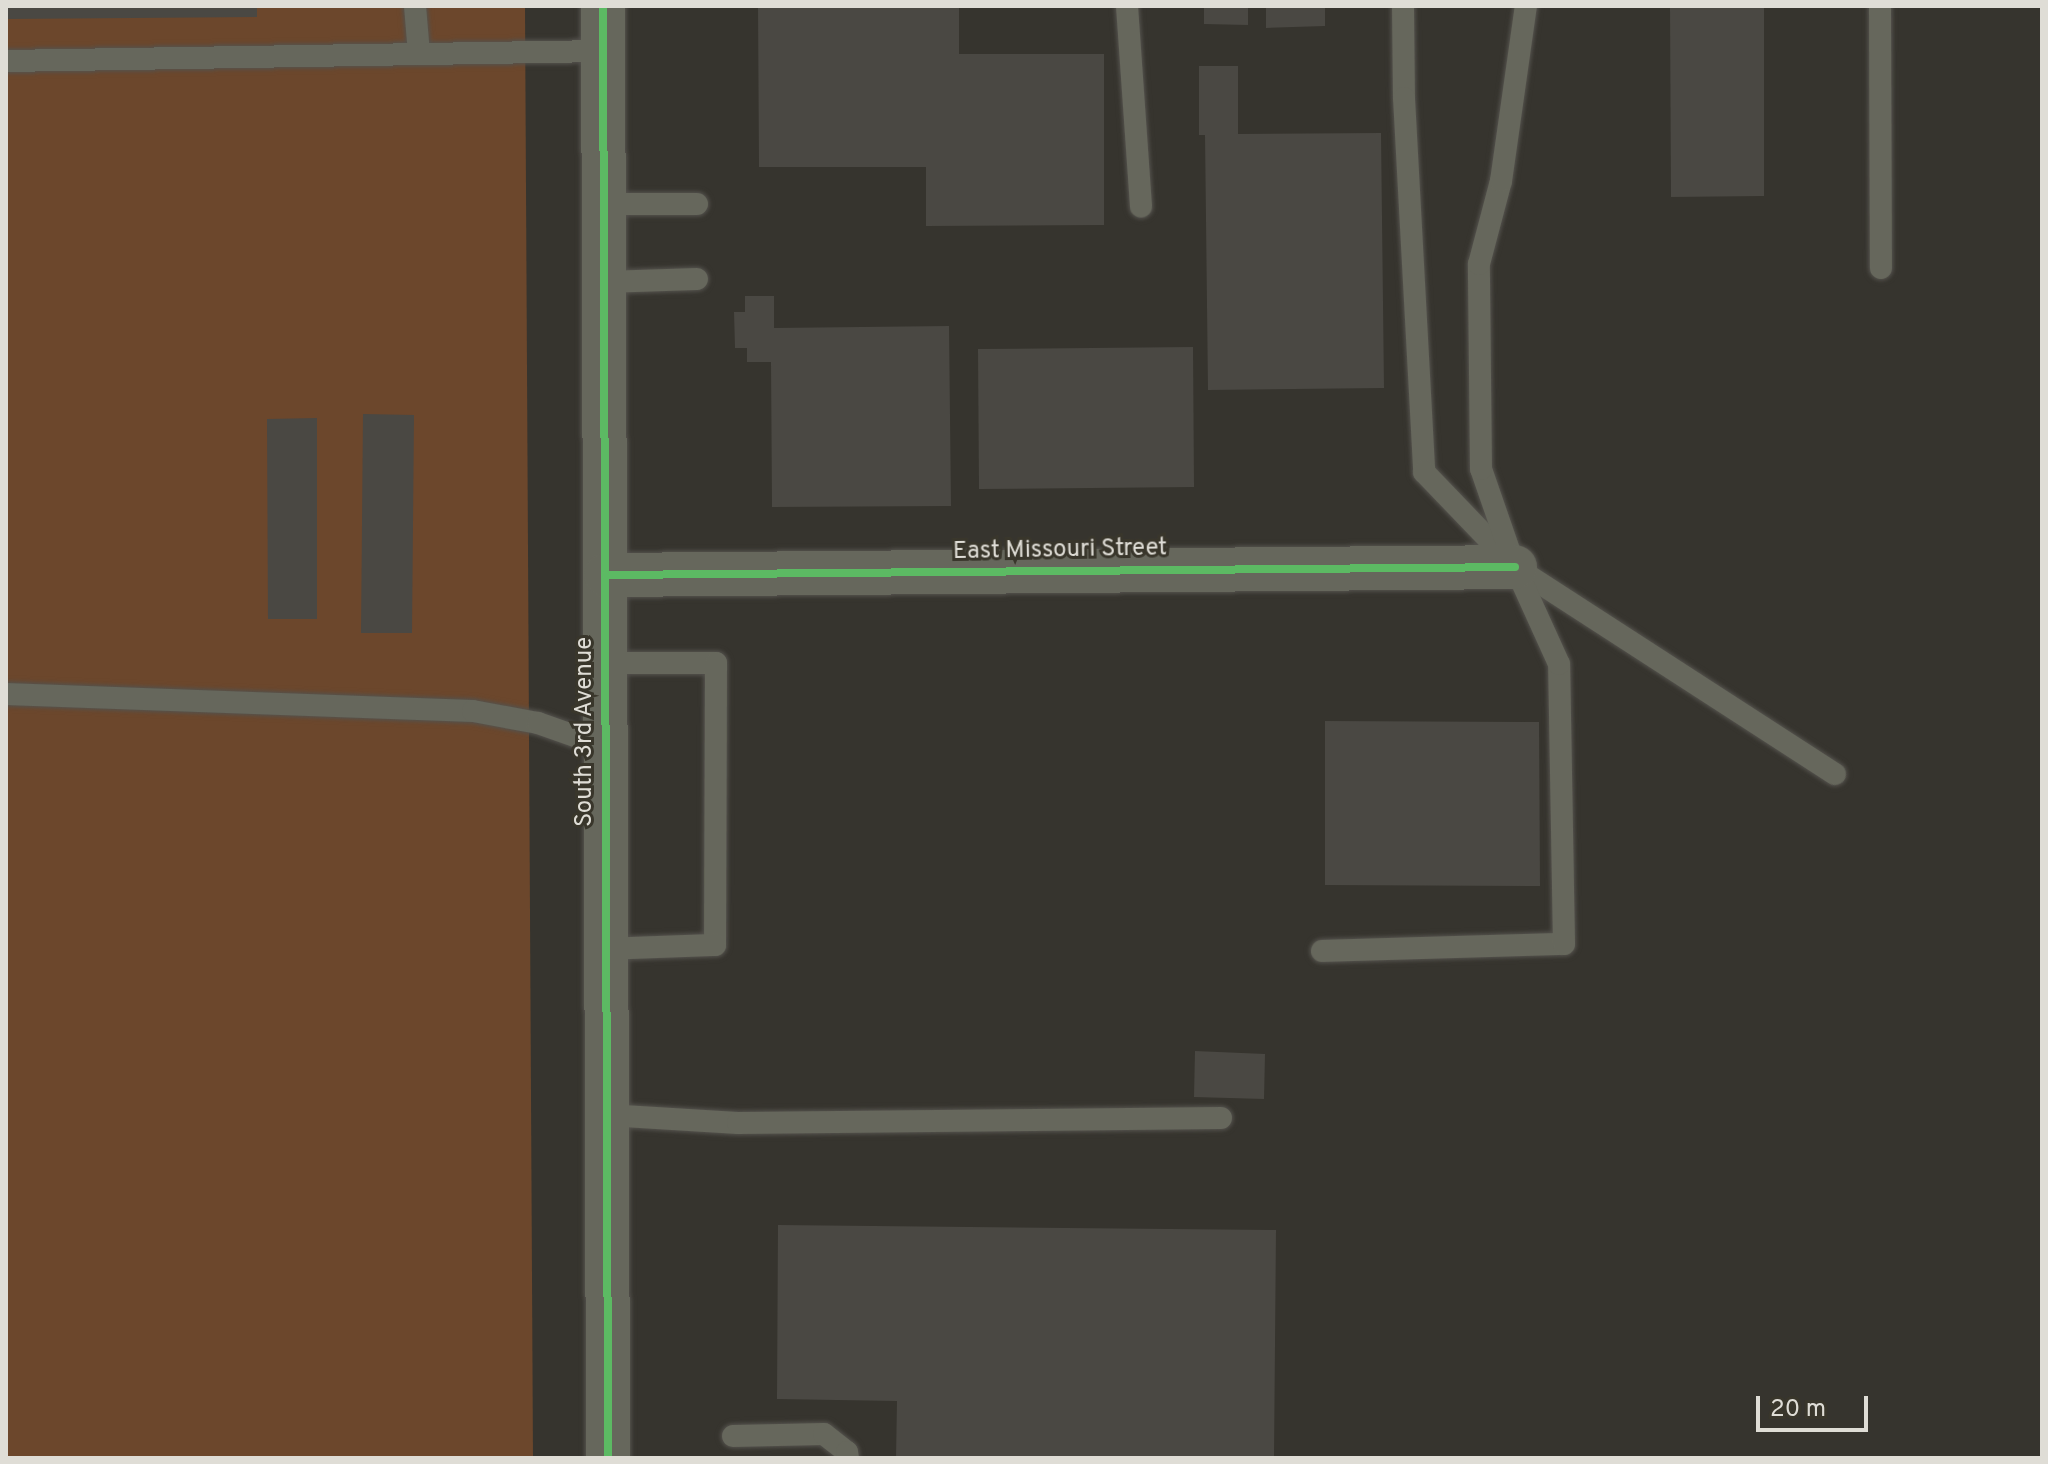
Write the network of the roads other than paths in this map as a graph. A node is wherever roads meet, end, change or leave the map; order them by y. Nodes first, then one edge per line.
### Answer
1 (415, 6) edge
2 (603, 6) edge
3 (1127, 6) edge
4 (1403, 6) edge
5 (1526, 6) edge
6 (1880, 6) edge
7 (603, 51) junction
8 (419, 54) junction
9 (6, 61) edge
10 (604, 204) junction
11 (697, 204) dead end
12 (1141, 207) dead end
13 (1881, 268) dead end
14 (697, 279) dead end
15 (605, 282) junction
16 (1515, 567) junction
17 (606, 575) junction
18 (606, 663) junction
19 (6, 694) edge
20 (606, 747) junction
21 (1835, 774) dead end
22 (607, 949) junction
23 (1322, 951) dead end
24 (607, 1115) junction
25 (1221, 1118) dead end
26 (733, 1436) dead end
27 (608, 1458) edge
28 (848, 1458) edge

1 - 8 lane
2 - 7 street, South 3rd Avenue
3 - 12 lane
4 - 16 lane
5 - 16 lane
6 - 13 lane
7 - 8 lane
7 - 10 street, South 3rd Avenue
8 - 9 lane
10 - 11 lane
10 - 15 street, South 3rd Avenue
14 - 15 lane
15 - 17 street, South 3rd Avenue
16 - 17 street, East Missouri Street
16 - 21 lane
16 - 23 lane
17 - 18 street, South 3rd Avenue
18 - 20 street, South 3rd Avenue
18 - 22 lane
19 - 20 lane
20 - 22 street, South 3rd Avenue
22 - 24 street, South 3rd Avenue
24 - 25 lane
24 - 27 street, South 3rd Avenue
26 - 28 lane

